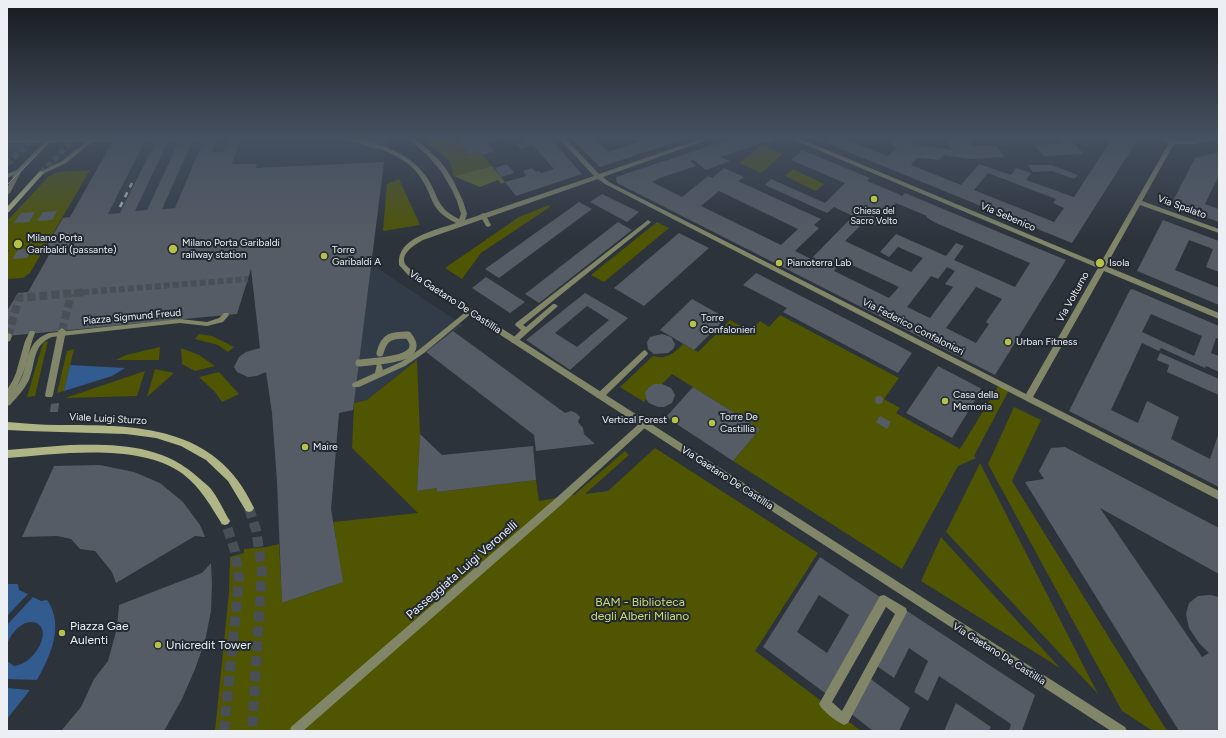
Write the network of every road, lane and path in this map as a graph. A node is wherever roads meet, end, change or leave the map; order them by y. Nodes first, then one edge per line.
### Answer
1 (18, 171) edge
2 (19, 171) edge
3 (44, 171) tunnel mouth
4 (418, 171) edge
5 (445, 171) edge
6 (594, 171) edge
7 (611, 171) edge
8 (873, 171) edge
9 (1156, 171) edge
10 (41, 173) joint
11 (7, 176) edge
12 (598, 176) junction
13 (7, 193) edge
14 (1139, 202) junction
15 (7, 211) edge
16 (483, 215) junction
17 (648, 222) dead end
18 (461, 223) junction
19 (488, 225) dead end
20 (1219, 232) edge
21 (1102, 267) junction
22 (555, 306) dead end
23 (470, 312) junction
24 (226, 315) dead end
25 (1219, 316) edge
26 (526, 330) junction
27 (62, 332) junction
28 (32, 333) dead end
29 (514, 341) junction
30 (380, 353) dead end
31 (645, 353) dead end
32 (359, 363) dead end
33 (379, 366) dead end
34 (379, 375) junction
35 (356, 385) dead end
36 (7, 395) edge
37 (49, 395) dead end
38 (600, 396) junction
39 (1028, 398) junction
40 (7, 402) edge
41 (644, 424) junction
42 (7, 426) edge
43 (7, 454) edge
44 (1219, 496) edge
45 (249, 508) tunnel mouth
46 (225, 521) tunnel mouth
47 (884, 600) joint
48 (295, 731) edge
49 (1121, 731) edge

1 - 11 lane
2 - 13 lane
3 - 10 lane
4 - 18 street, bridge
5 - 18 street
6 - 12 street, Via Federico Confalonieri
7 - 12 street
8 - 21 street, Via Sebenico
9 - 14 street, Via Volturno
10 - 15 main road
12 - 16 street
12 - 39 street, Via Federico Confalonieri
14 - 20 street, Via Spalato
14 - 21 street, Via Volturno
16 - 18 street
16 - 19 lane
17 - 26 lane
18 - 23 street, Via Gaetano De Castillia
21 - 25 street, Via Sebenico
21 - 39 street, Via Volturno
22 - 26 lane
23 - 29 street, Via Gaetano De Castillia
23 - 34 lane
24 - 27 lane, Piazza Sigmund Freud
26 - 29 lane
27 - 37 street
27 - 40 lane, Piazza Sigmund Freud
28 - 36 lane
29 - 38 street, Via Gaetano De Castillia
30 - 32 lane, bridge
31 - 38 lane
33 - 34 lane
34 - 35 lane
38 - 41 street, Via Gaetano De Castillia
39 - 44 street, Via Federico Confalonieri
41 - 48 lane, Passeggiata Luigi Veronelli
41 - 49 street, Via Gaetano De Castillia
42 - 45 main road, Viale Luigi Sturzo
43 - 46 main road
47 - 47 street

